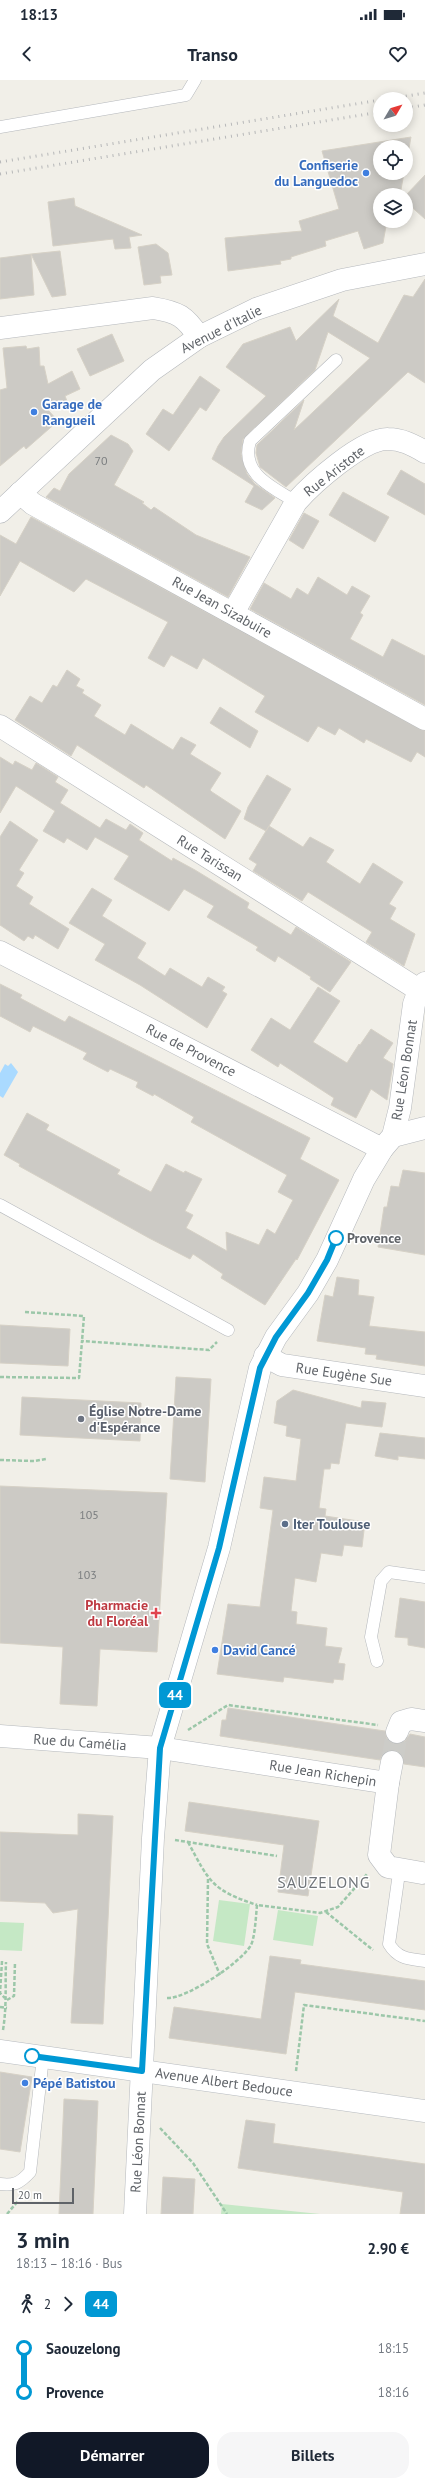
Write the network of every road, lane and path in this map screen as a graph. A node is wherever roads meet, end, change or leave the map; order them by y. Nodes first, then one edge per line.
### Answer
1 (195, 80) edge
2 (0, 128) edge
3 (425, 264) edge
4 (0, 328) edge
5 (191, 342) junction
6 (336, 360) dead end
7 (425, 452) edge
8 (20, 493) junction
9 (296, 502) junction
10 (0, 512) edge
11 (233, 613) junction
12 (425, 719) edge
13 (0, 726) edge
14 (0, 952) edge
15 (422, 986) edge
16 (425, 1128) edge
17 (387, 1143) junction
18 (0, 1205) edge
19 (25, 1312) dead end
20 (228, 1330) dead end
21 (82, 1341) junction
22 (209, 1350) dead end
23 (265, 1356) junction
24 (0, 1377) edge
25 (425, 1386) edge
26 (46, 1459) dead end
27 (0, 1460) edge
28 (425, 1578) edge
29 (377, 1661) dead end
30 (425, 1721) edge
31 (397, 1730) joint
32 (0, 1736) edge
33 (160, 1748) junction
34 (168, 1840) dead end
35 (188, 1842) junction
36 (277, 1856) dead end
37 (382, 1862) junction
38 (422, 1873) dead end
39 (208, 1879) junction
40 (398, 1880) dead end
41 (257, 1905) junction
42 (326, 1911) junction
43 (394, 1952) junction
44 (2, 1961) dead end
45 (425, 1961) edge
46 (6, 1962) dead end
47 (16, 1962) dead end
48 (220, 1975) junction
49 (146, 1997) junction
50 (7, 2000) junction
51 (0, 2007) edge
52 (7, 2008) junction
53 (425, 2021) edge
54 (1, 2042) edge
55 (43, 2057) junction
56 (297, 2067) dead end
57 (142, 2071) junction
58 (425, 2110) edge
59 (156, 2125) dead end
60 (0, 2184) edge
61 (135, 2214) edge
62 (227, 2214) edge

1 - 2 lane
3 - 5 street, Avenue d'Italie
4 - 5 street
5 - 8 street, Avenue d'Italie
6 - 9 lane
7 - 9 street, Rue Aristote
8 - 10 street, Avenue d'Italie
8 - 11 street, Rue Jean Sizabuire
9 - 11 street, Rue Aristote
11 - 12 street, Rue Jean Sizabuire
13 - 15 street, Rue Tarissan
14 - 17 street, Rue de Provence
15 - 17 street, Rue Léon Bonnat
16 - 17 street, Rue Léon Bonnat
17 - 23 street, Rue Léon Bonnat
18 - 20 lane
19 - 21 path
21 - 22 path
21 - 24 path
23 - 25 street, Rue Eugène Sue
23 - 33 street, Rue Léon Bonnat
26 - 27 path
28 - 29 lane
30 - 31 street
31 - 33 path
32 - 33 street, Rue du Camélia
33 - 37 street, Rue Jean Richepin
33 - 49 street, Rue Léon Bonnat
34 - 35 path
35 - 36 path
35 - 39 path
37 - 38 street
37 - 42 path
39 - 41 path
39 - 48 path
40 - 43 lane
41 - 42 path
41 - 48 path
42 - 43 path
43 - 45 lane
44 - 50 path
46 - 50 path
47 - 50 path
48 - 49 path
49 - 57 street, Rue Léon Bonnat
50 - 52 path
51 - 52 path
52 - 54 path
53 - 56 path
54 - 55 street, Avenue Albert Bedouce
55 - 57 street, Avenue Albert Bedouce
55 - 60 lane
57 - 58 street, Avenue Albert Bedouce
57 - 61 street, Rue Léon Bonnat
59 - 62 path

